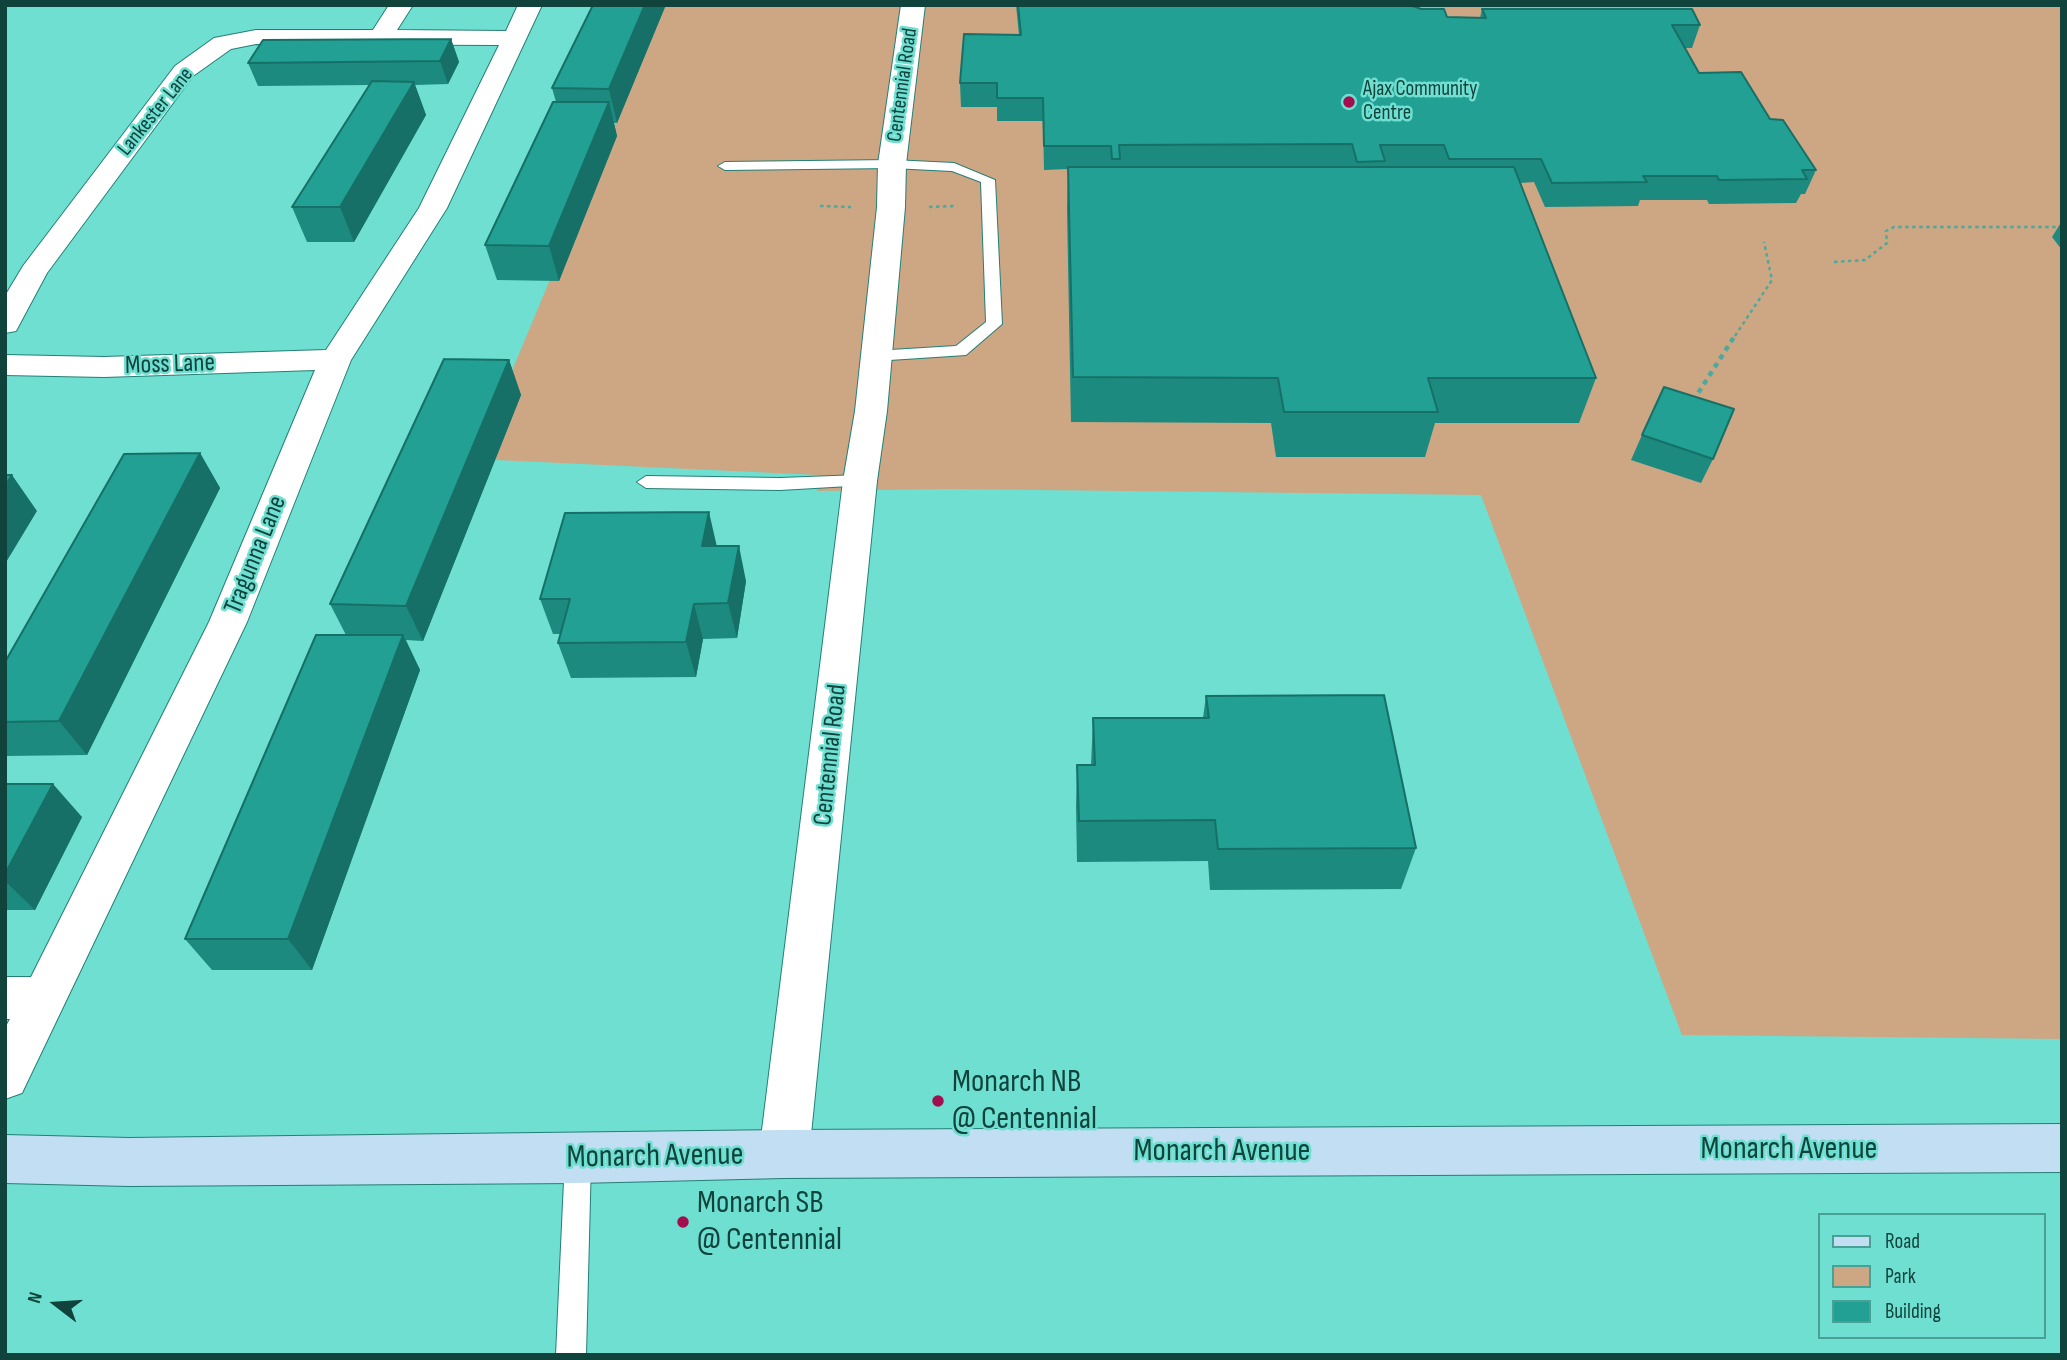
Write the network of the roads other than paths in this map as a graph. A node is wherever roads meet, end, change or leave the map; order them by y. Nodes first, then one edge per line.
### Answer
1 (401, 5) edge
2 (530, 5) edge
3 (913, 5) edge
4 (381, 37) junction
5 (513, 38) junction
6 (892, 164) junction
7 (725, 166) dead end
8 (5, 324) edge
9 (874, 356) junction
10 (335, 360) junction
11 (5, 365) edge
12 (860, 481) junction
13 (646, 482) dead end
14 (25, 998) edge
15 (5, 1077) edge
16 (2062, 1148) edge
17 (784, 1154) junction
18 (5, 1159) edge
19 (578, 1159) junction
20 (571, 1355) edge

1 - 4 street
2 - 5 street, Tragunna Lane
3 - 6 street, Centennial Road
4 - 5 street, Lankester Lane
4 - 8 street, Lankester Lane
5 - 10 street, Tragunna Lane
6 - 7 lane
6 - 9 street, Centennial Road
6 - 9 lane, Centennial Road
9 - 12 street, Centennial Road
10 - 11 street, Moss Lane
10 - 14 street, Tragunna Lane
12 - 13 lane
12 - 17 street, Centennial Road
14 - 15 street, Tragunna Lane
16 - 17 street, Monarch Avenue
17 - 19 street, Monarch Avenue
18 - 19 street, Monarch Avenue
19 - 20 lane

